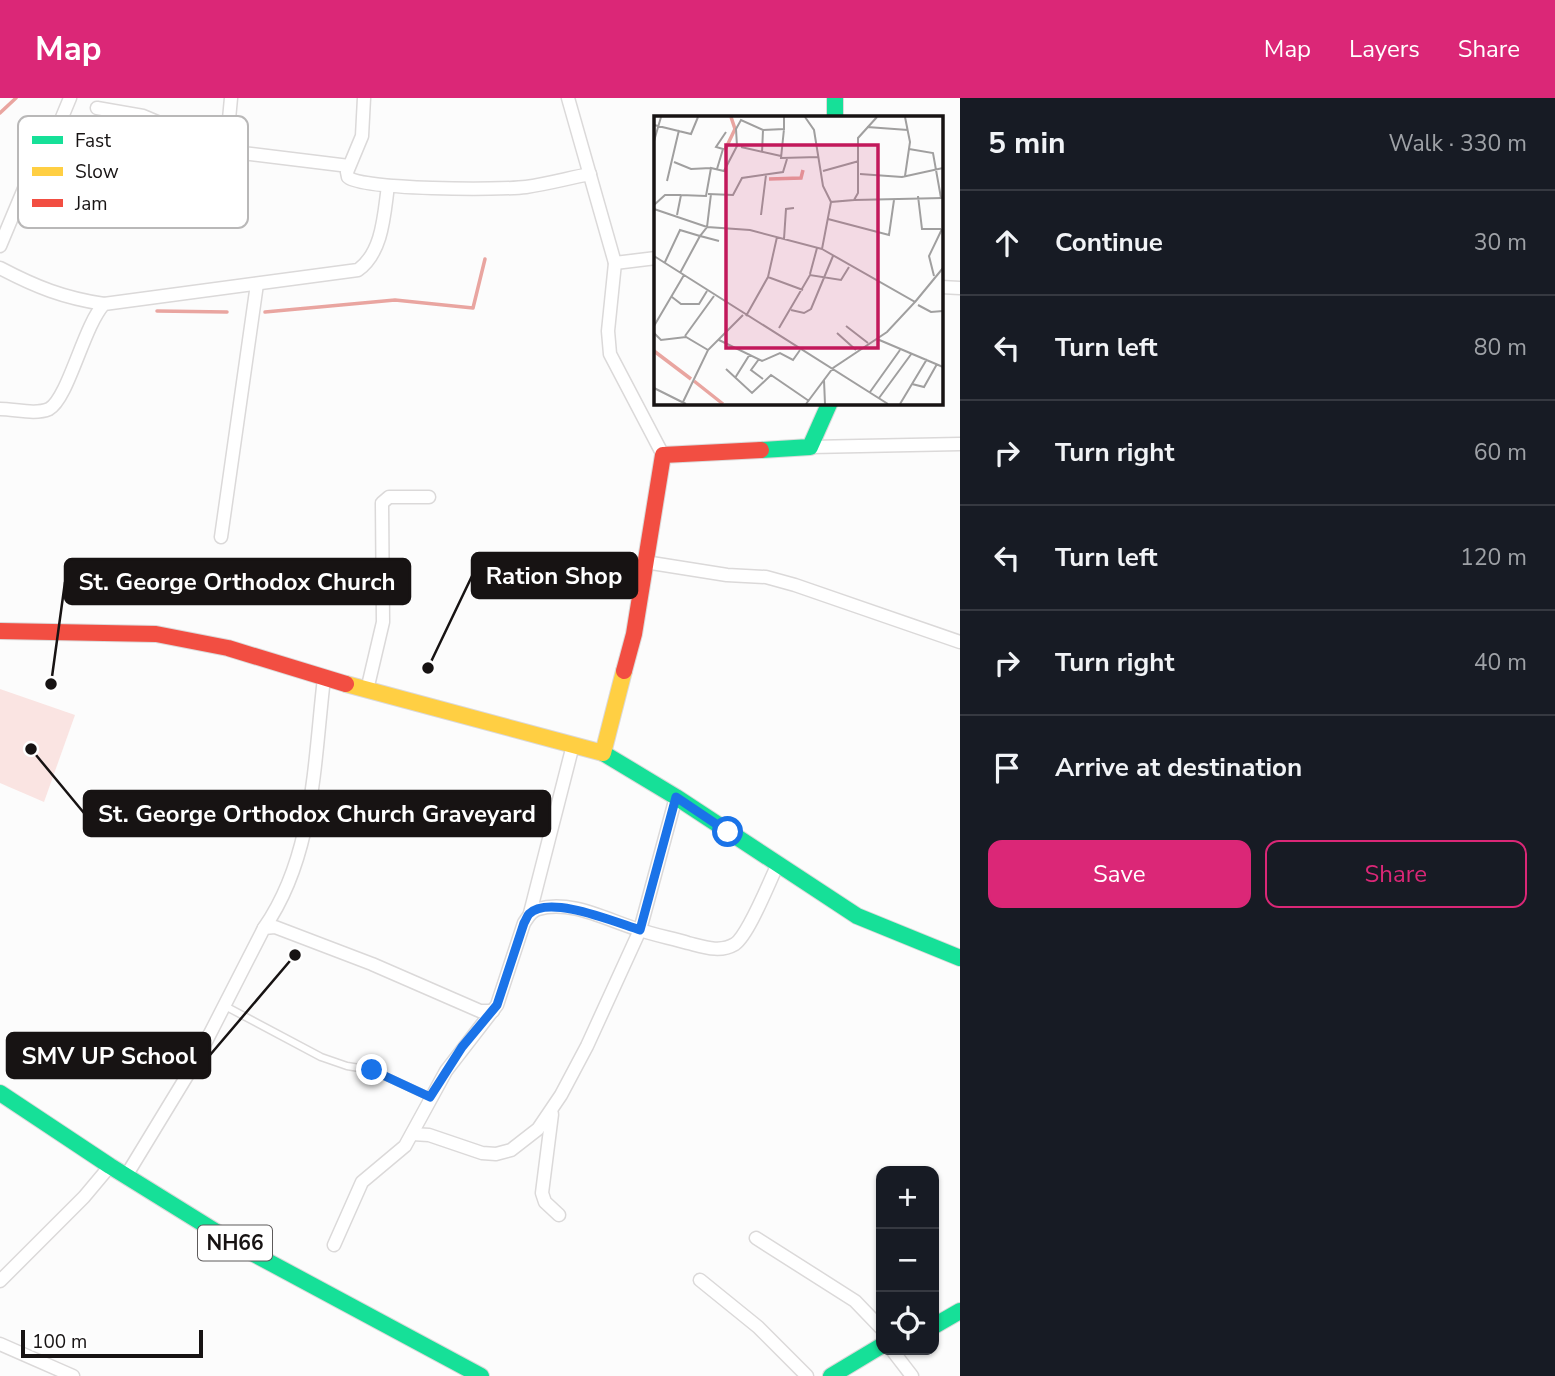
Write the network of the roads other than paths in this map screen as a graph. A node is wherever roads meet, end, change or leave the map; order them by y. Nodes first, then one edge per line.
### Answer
1 (70, 98) edge
2 (230, 98) edge
3 (364, 98) edge
4 (568, 98) edge
5 (835, 98) edge
6 (96, 108) dead end
7 (63, 116) edge
8 (143, 116) edge
9 (229, 116) edge
10 (835, 116) edge
11 (248, 153) edge
12 (349, 166) junction
13 (590, 174) junction
14 (388, 186) junction
15 (18, 203) edge
16 (0, 246) edge
17 (654, 258) edge
18 (615, 263) junction
19 (0, 268) edge
20 (257, 284) junction
21 (942, 287) edge
22 (960, 288) edge
23 (104, 304) junction
24 (829, 404) edge
25 (0, 409) edge
26 (960, 444) edge
27 (810, 447) junction
28 (663, 455) junction
29 (429, 497) dead end
30 (221, 537) dead end
31 (646, 562) junction
32 (0, 631) edge
33 (960, 642) edge
34 (324, 678) junction
35 (367, 690) junction
36 (573, 745) junction
37 (603, 753) junction
38 (676, 797) junction
39 (778, 864) junction
40 (530, 913) junction
41 (264, 928) junction
42 (640, 930) junction
43 (960, 958) edge
44 (225, 1006) junction
45 (493, 1011) junction
46 (0, 1093) edge
47 (430, 1097) junction
48 (552, 1110) junction
49 (412, 1134) junction
50 (110, 1166) junction
51 (126, 1176) junction
52 (559, 1215) dead end
53 (757, 1238) dead end
54 (334, 1245) dead end
55 (700, 1280) dead end
56 (0, 1281) edge
57 (957, 1318) edge
58 (876, 1323) edge
59 (939, 1324) edge
60 (0, 1344) edge
61 (876, 1349) edge
62 (896, 1355) edge
63 (476, 1375) edge
64 (73, 1376) edge
65 (807, 1376) edge
66 (831, 1376) edge
67 (912, 1376) edge

1 - 7 street
2 - 9 street
3 - 12 street
4 - 13 street
5 - 10 main road
6 - 8 street
11 - 12 street
12 - 14 street
13 - 14 street
13 - 18 street
14 - 20 street
15 - 16 street
17 - 18 street
18 - 28 street
19 - 23 street
20 - 23 street
20 - 30 street
21 - 22 street
23 - 25 street
24 - 27 main road
26 - 27 street
27 - 28 main road
28 - 31 main road
29 - 35 street
31 - 33 street
31 - 37 main road
32 - 34 main road
34 - 35 main road
34 - 41 street
35 - 36 main road
36 - 37 main road
36 - 40 street
37 - 38 main road
38 - 39 main road
38 - 42 street
39 - 42 street
39 - 43 main road
40 - 42 street
40 - 45 street
41 - 44 street
41 - 45 street
42 - 48 street
44 - 47 lane
44 - 51 street
45 - 47 street
46 - 50 main road, NH66 / NH66
47 - 49 street
48 - 49 street
48 - 52 street
49 - 54 street
50 - 51 main road, NH66 / NH66
50 - 56 street
51 - 63 main road, NH66 / NH66
53 - 58 street
55 - 65 street
57 - 59 main road
60 - 64 street
61 - 66 main road
62 - 67 street

